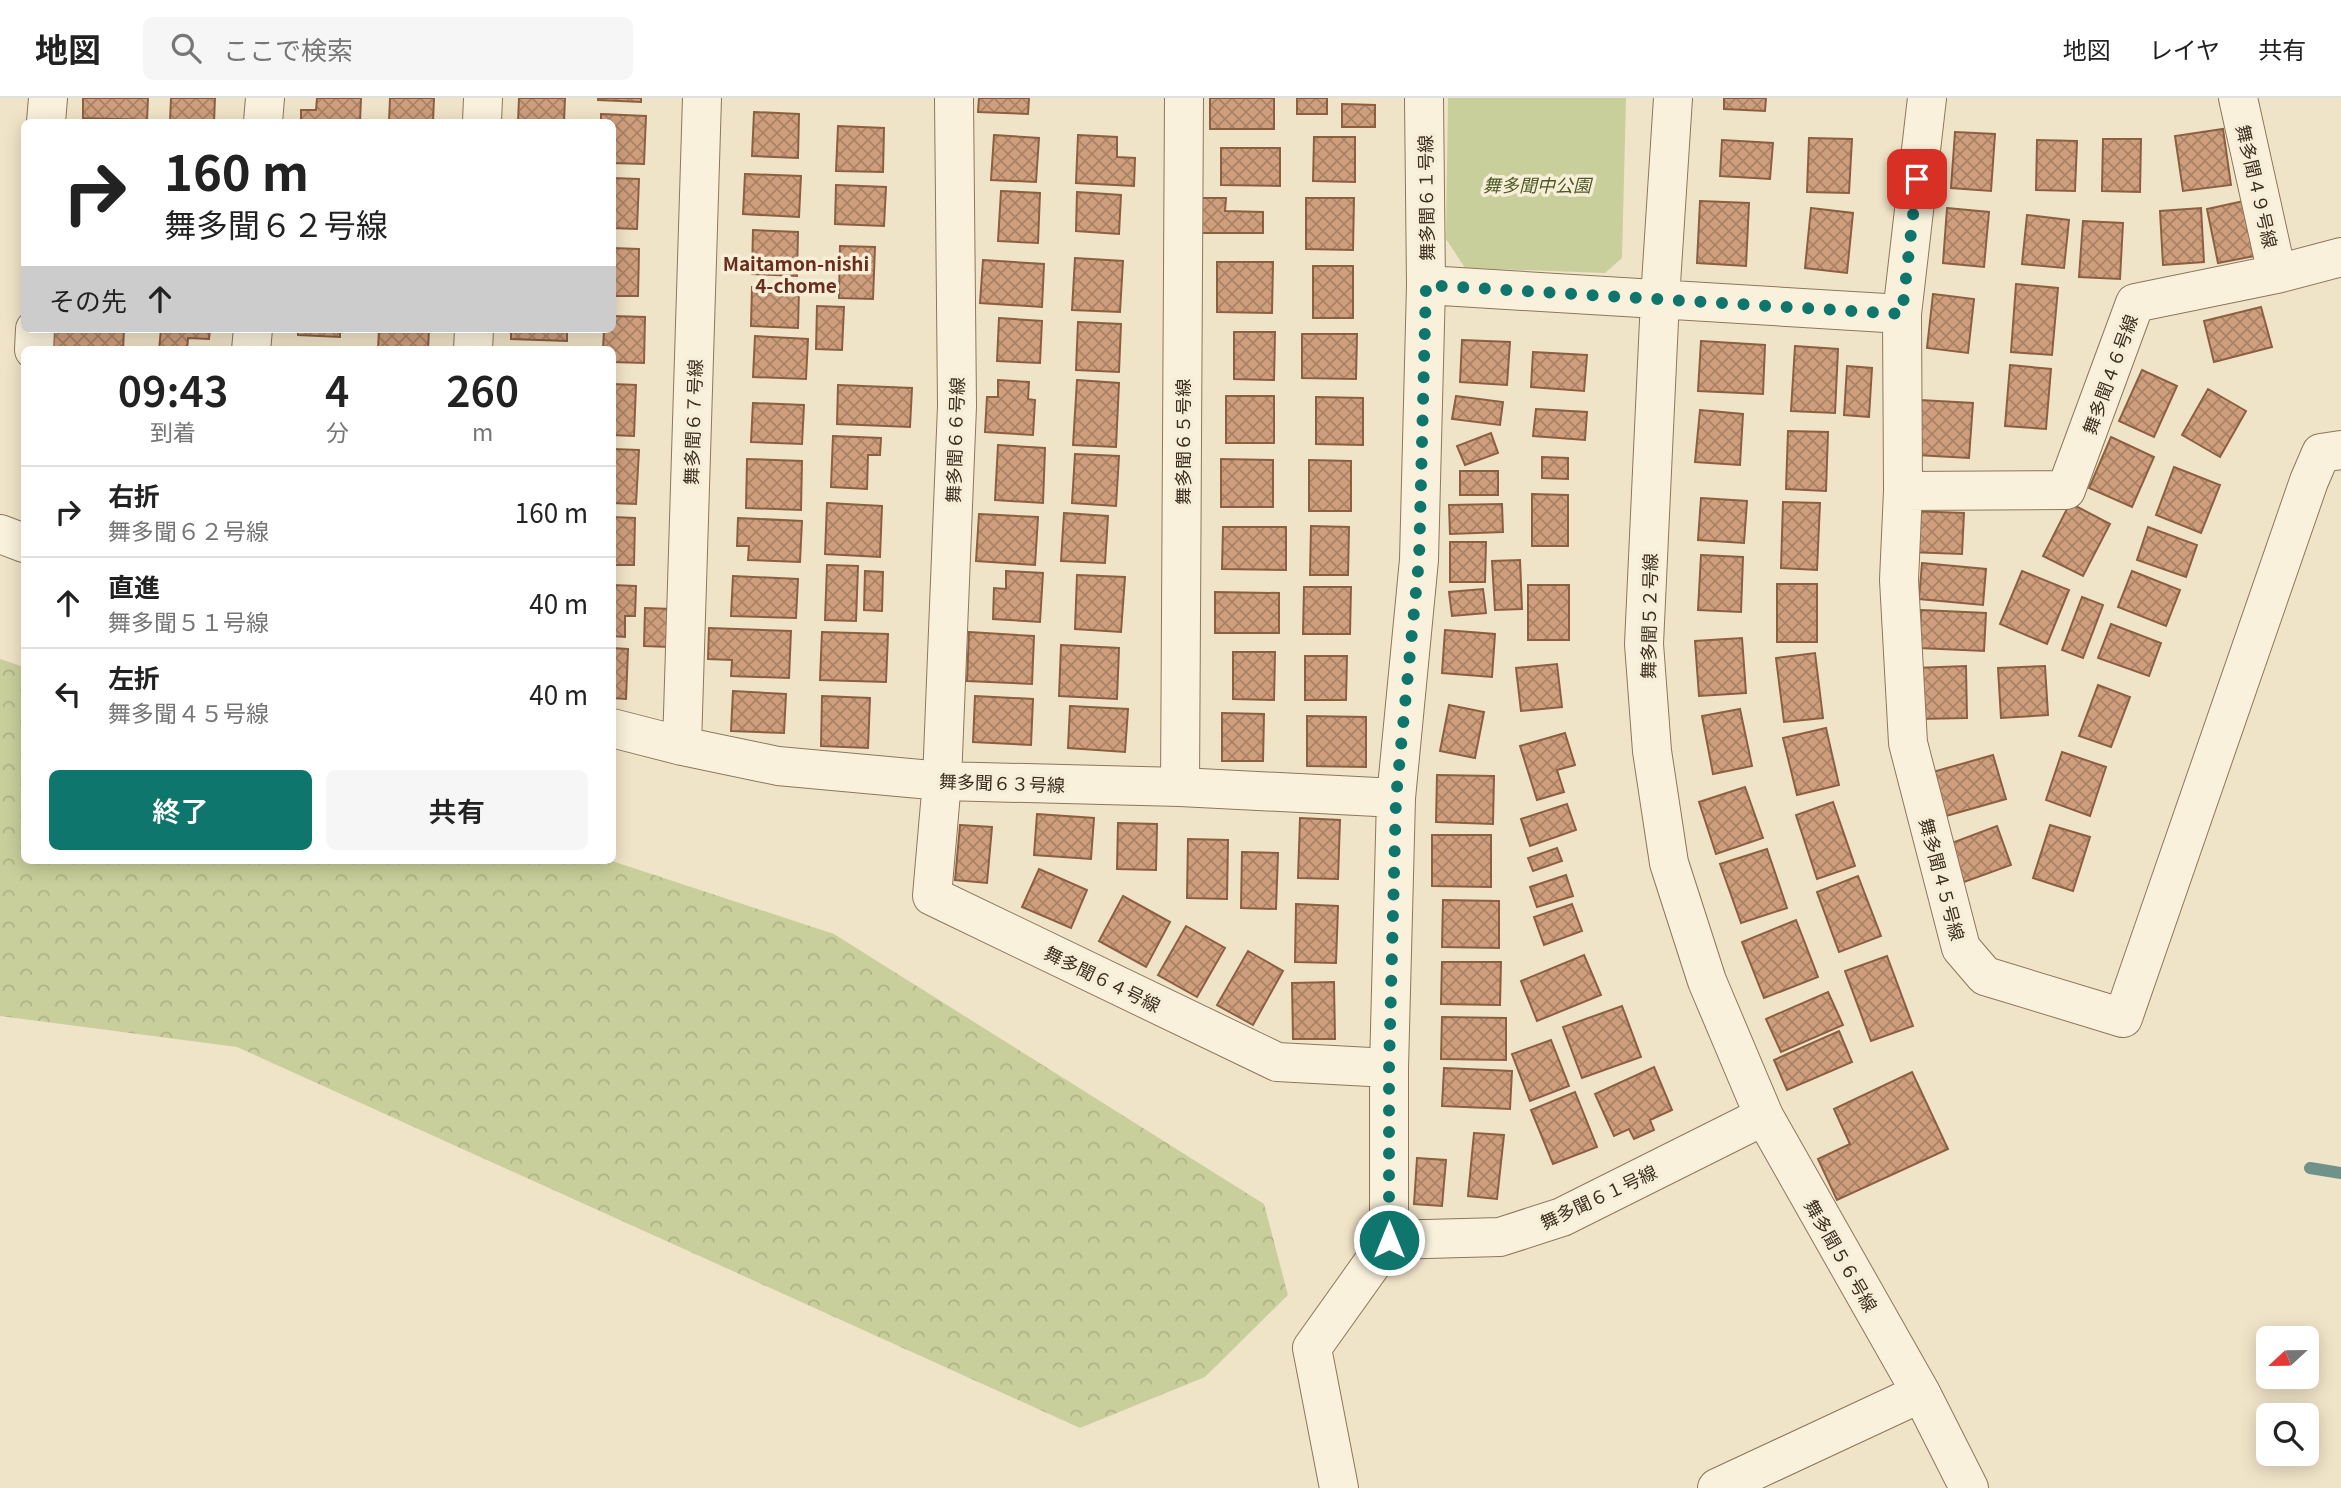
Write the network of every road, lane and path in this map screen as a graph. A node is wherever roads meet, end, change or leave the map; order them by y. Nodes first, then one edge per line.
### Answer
1 (47, 98) edge
2 (265, 98) edge
3 (483, 98) edge
4 (702, 98) edge
5 (954, 98) edge
6 (1184, 98) edge
7 (1424, 98) edge
8 (1673, 98) edge
9 (1927, 98) edge
10 (2238, 98) edge
11 (46, 119) edge
12 (263, 119) edge
13 (482, 119) edge
14 (2341, 257) edge
15 (2277, 274) junction
16 (1426, 285) junction
17 (1660, 299) junction
18 (1902, 314) junction
19 (2341, 450) edge
20 (1903, 491) junction
21 (0, 534) edge
22 (21, 541) edge
23 (616, 728) edge
24 (682, 746) junction
25 (942, 781) junction
26 (1180, 787) junction
27 (1396, 798) junction
28 (1389, 1068) junction
29 (1763, 1116) junction
30 (1389, 1240) junction
31 (1921, 1393) junction
32 (1339, 1488) edge
33 (1717, 1488) edge
34 (1969, 1488) edge

1 - 11 street
2 - 12 street
3 - 13 street
4 - 24 street, 舞多聞６７号線
5 - 25 street, 舞多聞６６号線
6 - 26 street, 舞多聞６５号線
7 - 16 street, 舞多聞６１号線
8 - 17 street, 舞多聞５２号線
9 - 18 street, 舞多聞４５号線
10 - 15 street, 舞多聞４９号線
14 - 15 street, 舞多聞４６号線
15 - 20 street, 舞多聞４６号線
16 - 17 street
16 - 27 street, 舞多聞６１号線
17 - 18 street
17 - 29 street, 舞多聞５２号線
18 - 20 street, 舞多聞４５号線
19 - 20 street, 舞多聞４５号線
21 - 22 street
23 - 24 street, 舞多聞６３号線
24 - 25 street, 舞多聞６３号線
25 - 26 street, 舞多聞６３号線
25 - 28 street, 舞多聞６４号線
26 - 27 street, 舞多聞６３号線
27 - 28 street, 舞多聞６１号線
28 - 30 street, 舞多聞６１号線
29 - 30 street, 舞多聞６１号線
29 - 31 street, 舞多聞５６号線
30 - 32 street
31 - 33 street
31 - 34 street, 舞多聞５６号線

